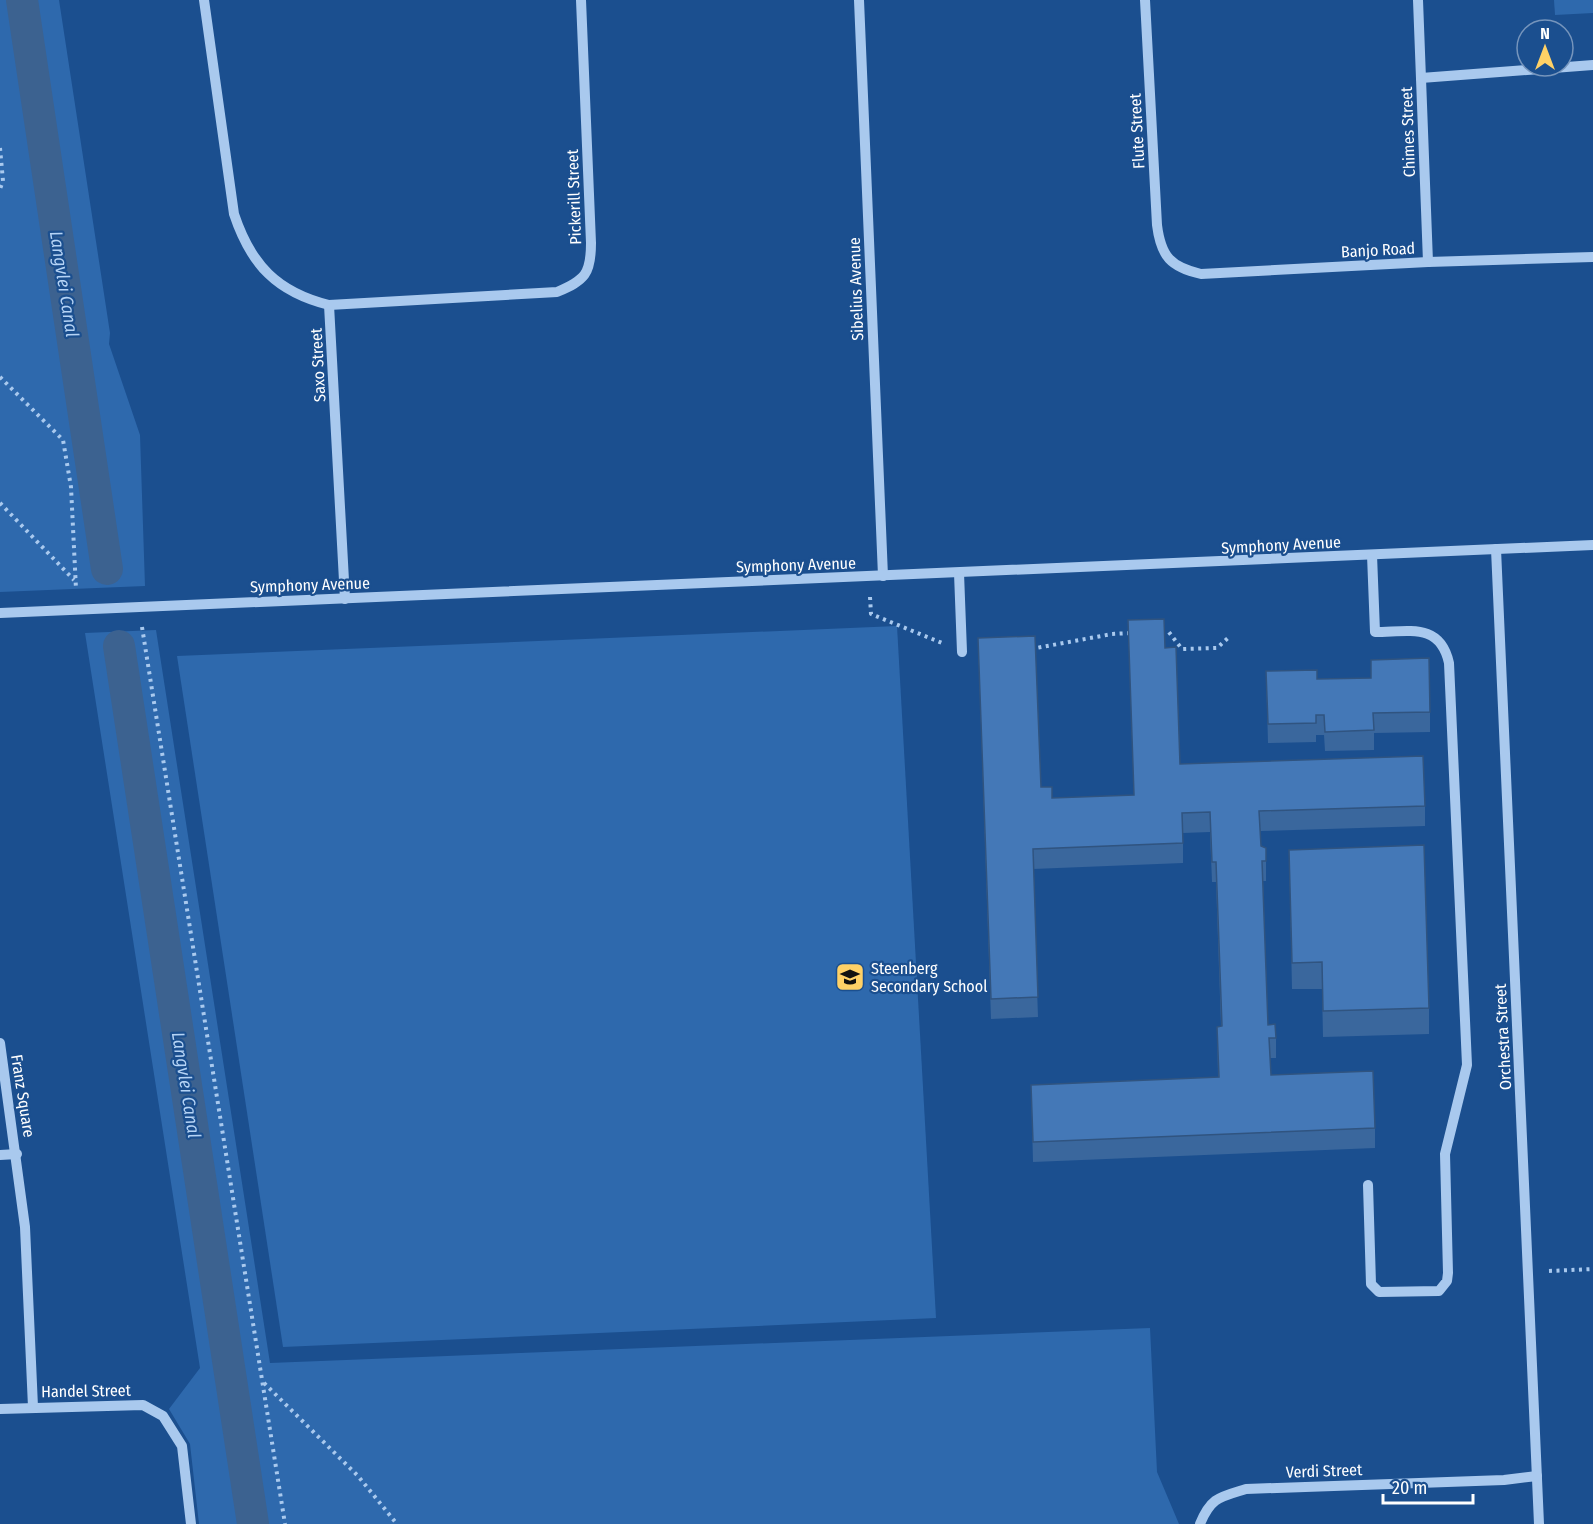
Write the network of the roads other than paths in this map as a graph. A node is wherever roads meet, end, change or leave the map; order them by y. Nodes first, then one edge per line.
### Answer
1 (204, 0) edge
2 (581, 0) edge
3 (859, 0) edge
4 (1145, 0) edge
5 (1418, 0) edge
6 (1593, 65) edge
7 (1421, 78) junction
8 (1593, 257) edge
9 (1168, 259) joint
10 (1428, 262) junction
11 (329, 305) junction
12 (1593, 545) edge
13 (1496, 549) junction
14 (1372, 555) junction
15 (959, 573) junction
16 (884, 576) junction
17 (345, 599) junction
18 (0, 613) edge
19 (962, 652) road end
20 (0, 1043) edge
21 (17, 1154) junction
22 (0, 1155) edge
23 (1368, 1185) dead end
24 (33, 1407) junction
25 (0, 1409) edge
26 (1537, 1476) junction
27 (191, 1524) edge
28 (1200, 1524) edge
29 (1539, 1524) edge

1 - 11 street, Saxo Street
2 - 11 street, Pickerill Street
3 - 16 street, Sibelius Avenue
4 - 9 street, Flute Street
5 - 7 street, Chimes Street
6 - 7 street
7 - 10 street, Chimes Street
8 - 10 street, Banjo Road
9 - 10 street, Banjo Road
11 - 17 street, Saxo Street
12 - 13 street, Symphony Avenue
13 - 14 street, Symphony Avenue
13 - 26 street, Orchestra Street
14 - 15 street, Symphony Avenue
14 - 23 street
15 - 16 street, Symphony Avenue
15 - 19 street
16 - 17 street, Symphony Avenue
17 - 18 street, Symphony Avenue
20 - 21 street, Franz Square
21 - 22 street, Franz Square
21 - 24 street, Franz Square
24 - 25 street, Handel Street
24 - 27 street, Handel Street
26 - 28 street, Verdi Street
26 - 29 street, Orchestra Street

